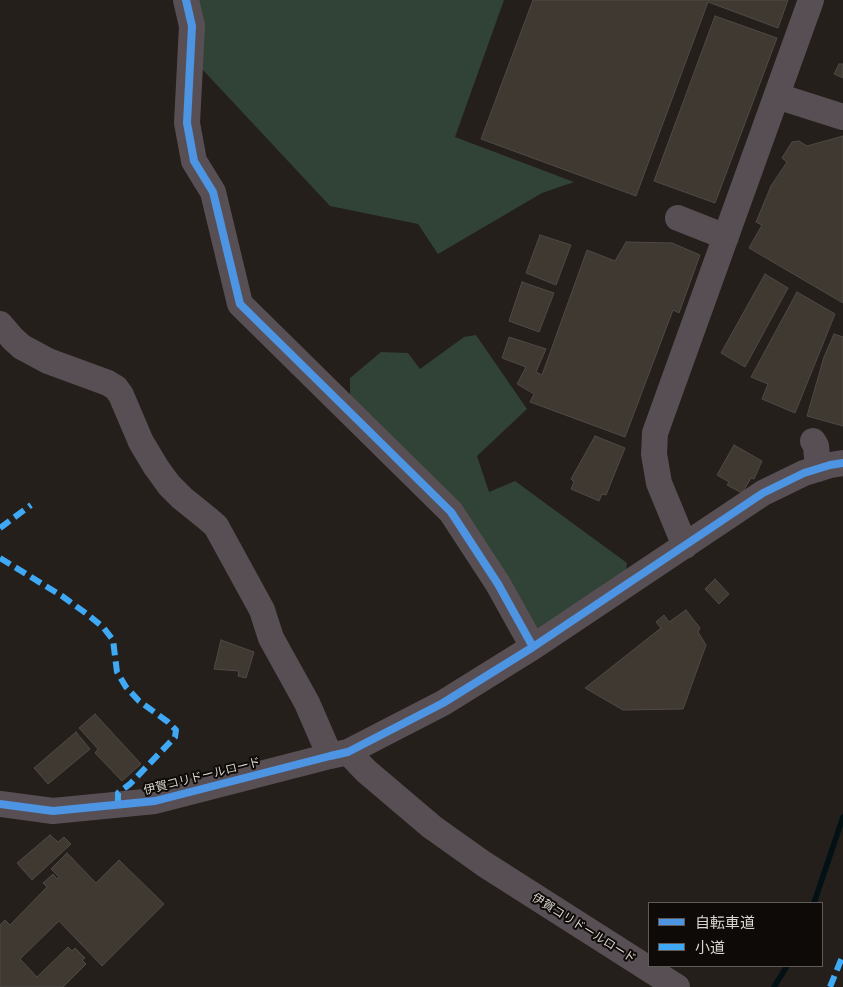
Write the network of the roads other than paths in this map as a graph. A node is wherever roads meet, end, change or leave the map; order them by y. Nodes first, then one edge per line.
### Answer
1 (186, 0) edge
2 (811, 0) edge
3 (777, 96) junction
4 (843, 116) edge
5 (678, 218) dead end
6 (726, 237) junction
7 (0, 324) edge
8 (814, 441) dead end
9 (843, 463) edge
10 (818, 469) junction
11 (685, 546) junction
12 (533, 646) junction
13 (339, 754) junction
14 (0, 804) edge
15 (677, 987) edge

1 - 12 street
2 - 3 street
3 - 4 street
3 - 6 street
5 - 6 street
6 - 11 street
7 - 13 street
8 - 10 street
9 - 10 street
10 - 11 street
11 - 12 street
12 - 13 street
13 - 14 street, 伊賀コリドールロード
13 - 15 street, 伊賀コリドールロード

